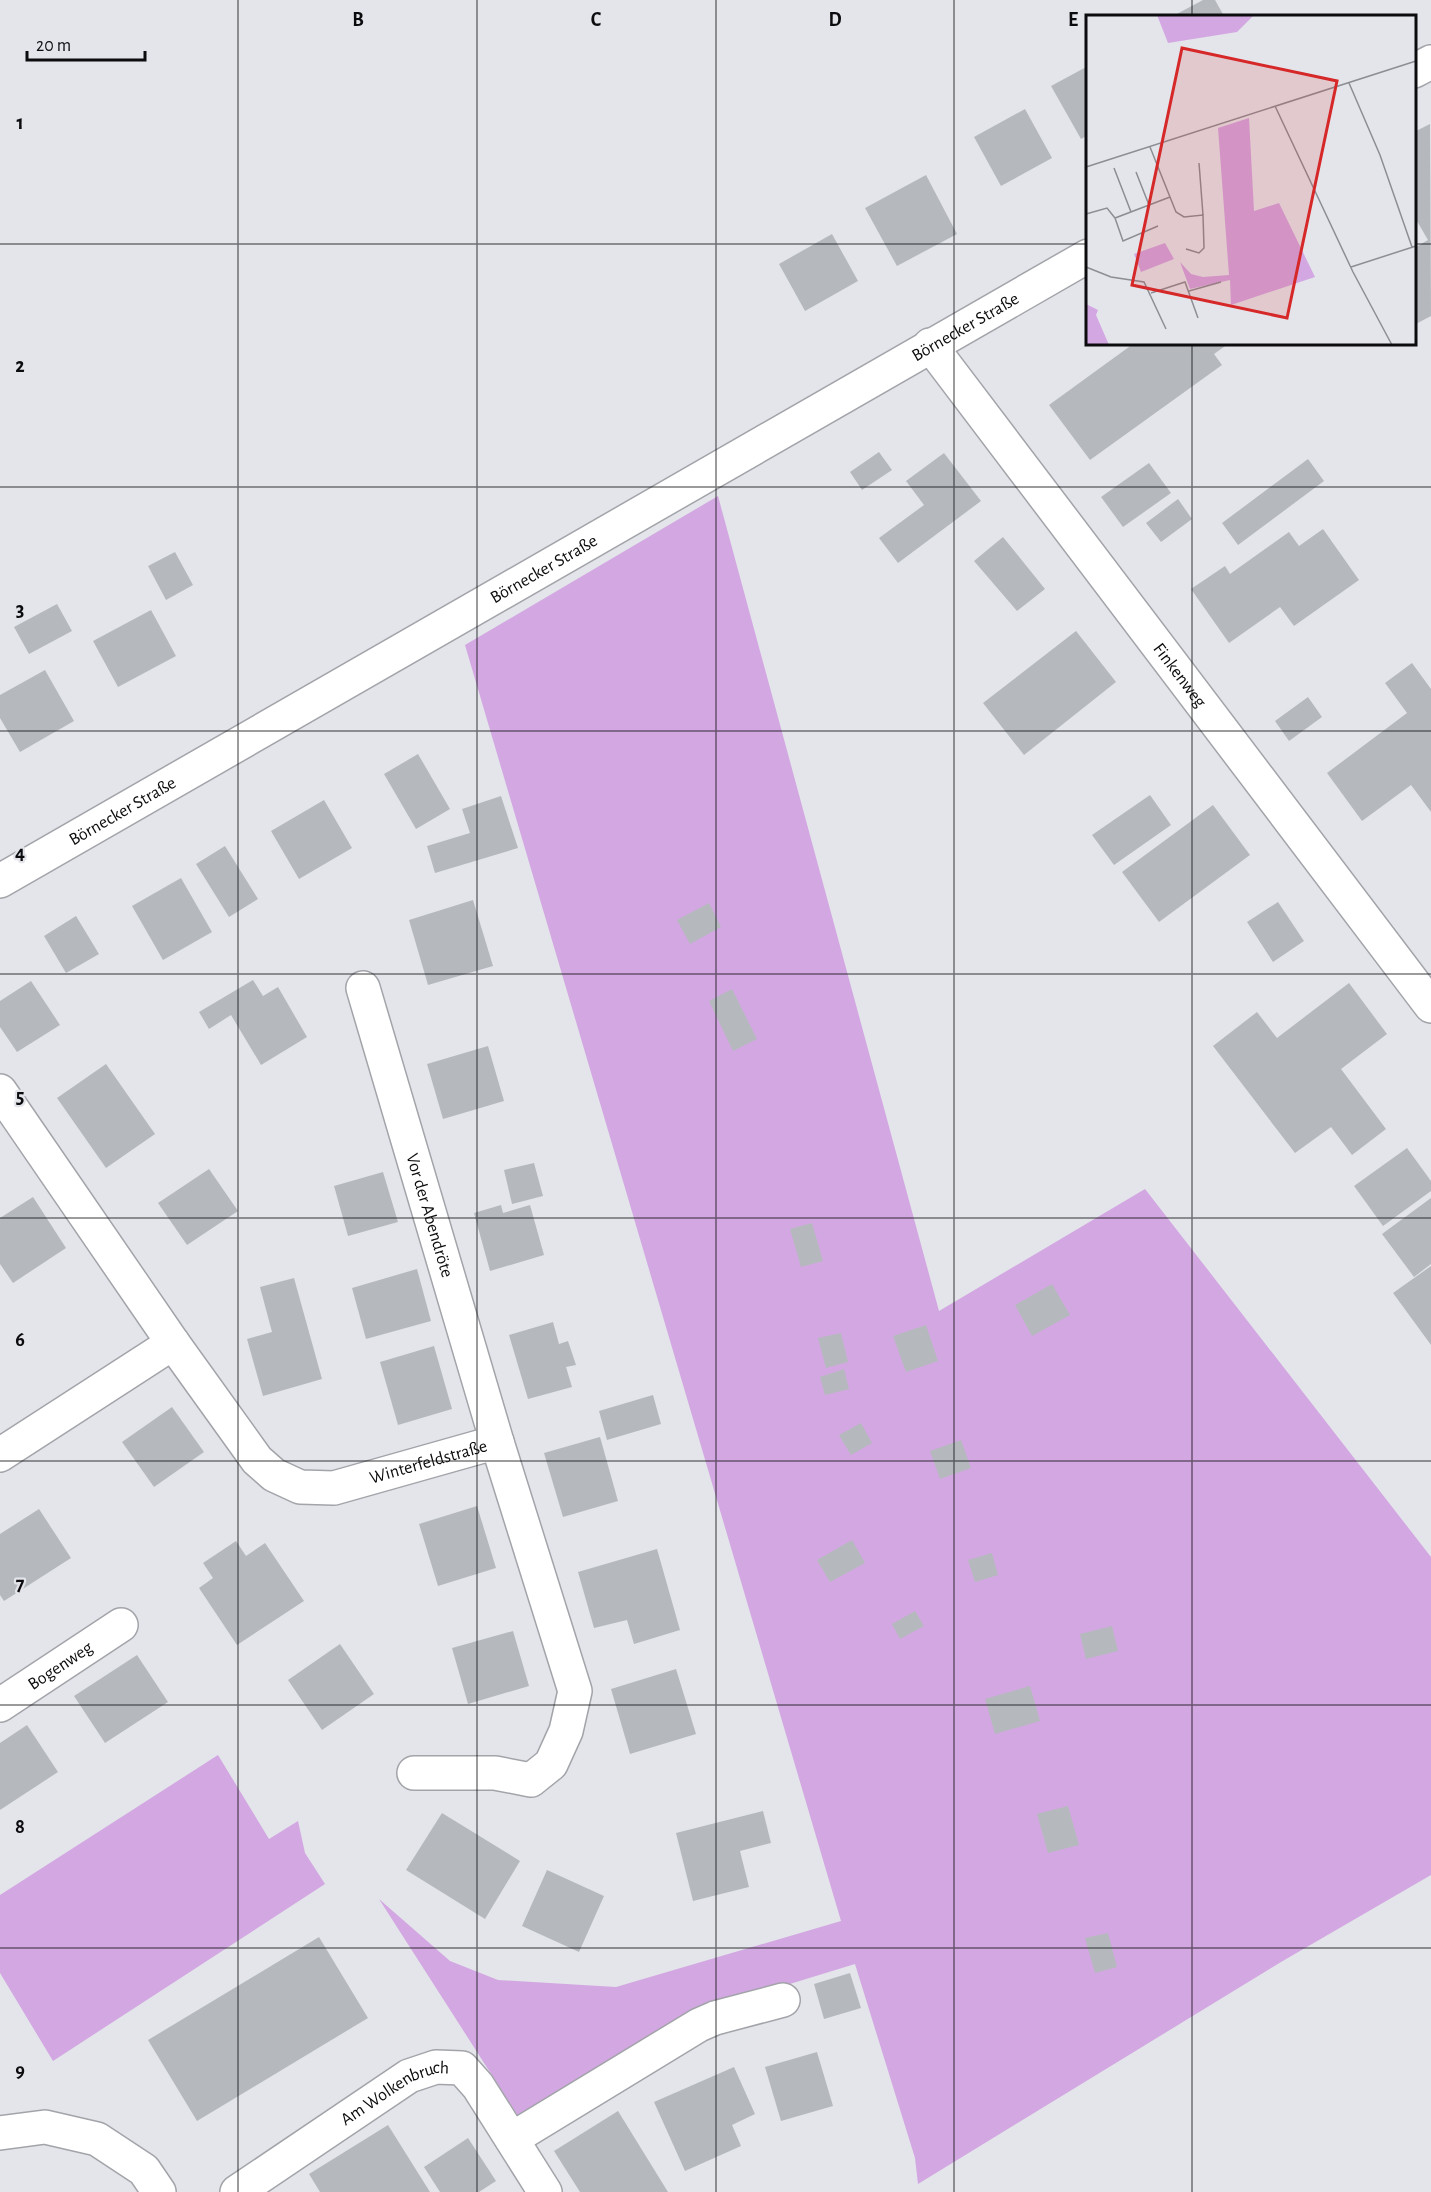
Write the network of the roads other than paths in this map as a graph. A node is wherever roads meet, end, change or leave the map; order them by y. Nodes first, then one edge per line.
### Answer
1 (1431, 62) edge
2 (1416, 70) edge
3 (1086, 257) edge
4 (930, 345) junction
5 (0, 881) edge
6 (363, 988) dead end
7 (1431, 1006) edge
8 (0, 1091) edge
9 (173, 1343) junction
10 (497, 1443) junction
11 (2, 1451) edge
12 (121, 1625) dead end
13 (0, 1706) edge
14 (414, 1773) dead end
15 (783, 2000) dead end
16 (0, 2133) edge
17 (512, 2139) junction
18 (159, 2192) edge
19 (237, 2192) edge
20 (545, 2192) edge

1 - 2 street
3 - 4 street, Börnecker Straße
4 - 5 street, Börnecker Straße
4 - 7 street, Finkenweg
6 - 10 street, Vor der Abendröte
8 - 9 street, Winterfeldstraße
9 - 10 street, Winterfeldstraße
9 - 11 street
10 - 14 street, Winterfeldstraße
12 - 13 street, Bogenweg
15 - 17 street
16 - 18 street
17 - 19 street, Am Wolkenbruch
17 - 20 street, Am Wolkenbruch

